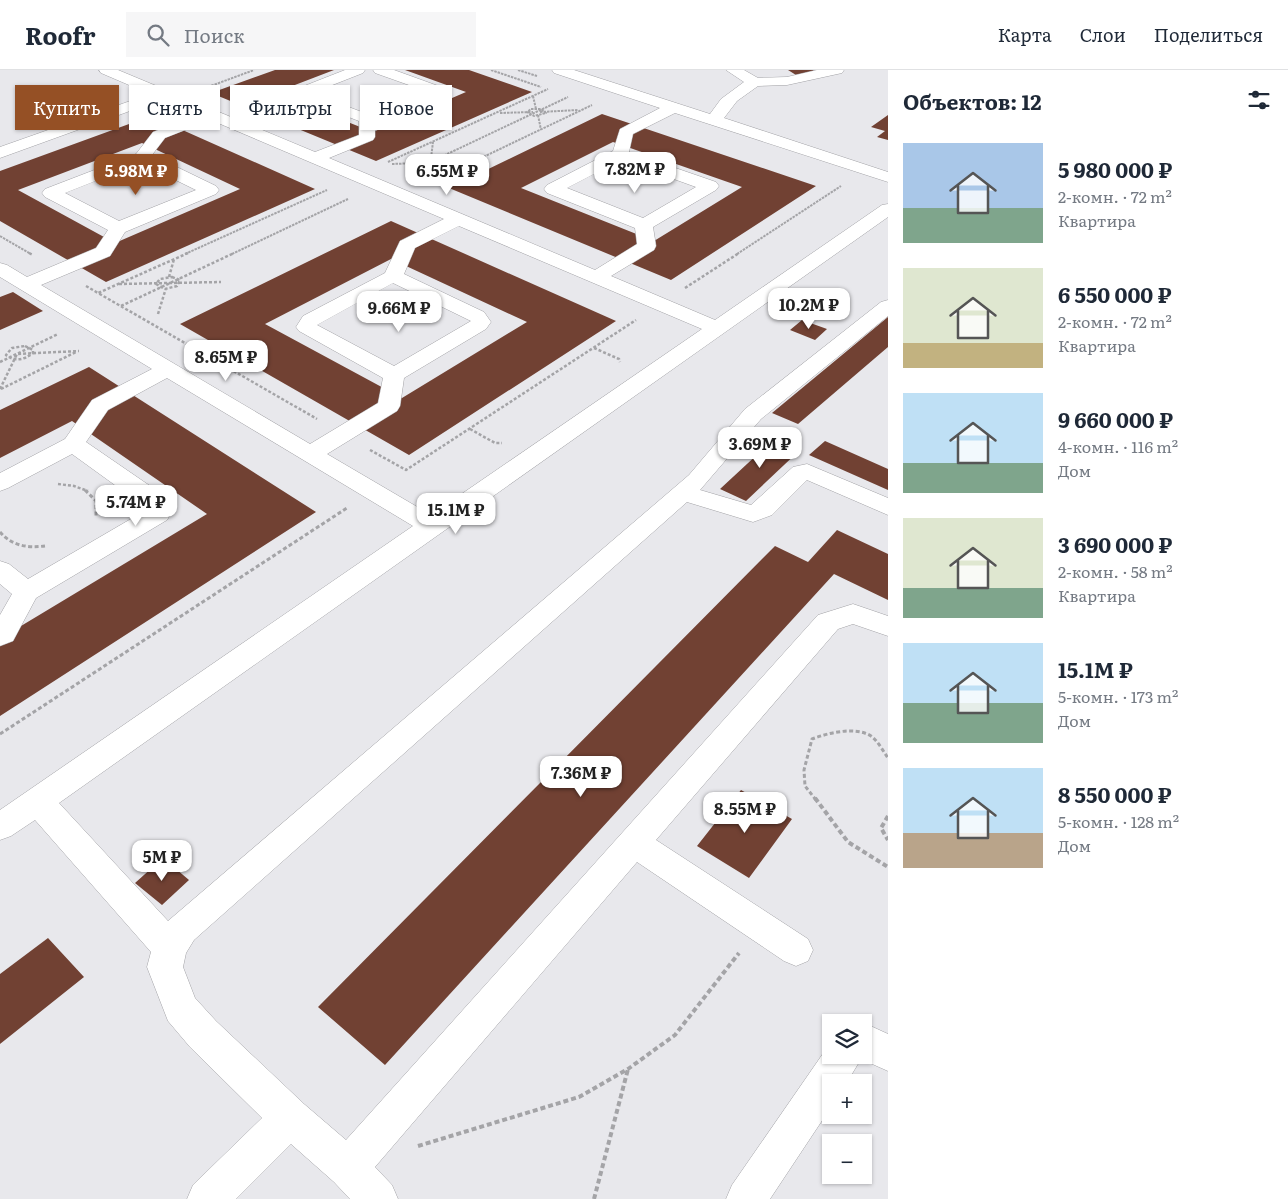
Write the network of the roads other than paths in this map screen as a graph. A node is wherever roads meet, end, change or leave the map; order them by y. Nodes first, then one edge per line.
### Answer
1 (106, 70) edge
2 (358, 70) edge
3 (380, 70) edge
4 (559, 70) edge
5 (733, 70) edge
6 (837, 70) edge
7 (755, 82) junction
8 (142, 85) edge
9 (422, 85) edge
10 (129, 106) edge
11 (674, 107) junction
12 (360, 116) edge
13 (220, 117) edge
14 (715, 120) junction
15 (172, 130) edge
16 (367, 130) edge
17 (0, 152) edge
18 (620, 154) junction
19 (142, 157) junction
20 (316, 158) junction
21 (888, 177) edge
22 (888, 209) edge
23 (458, 219) junction
24 (644, 225) junction
25 (118, 228) junction
26 (0, 269) edge
27 (393, 276) junction
28 (596, 277) junction
29 (26, 284) junction
30 (888, 306) edge
31 (716, 328) junction
32 (168, 369) junction
33 (394, 375) junction
34 (73, 444) junction
35 (310, 454) junction
36 (0, 483) edge
37 (683, 493) junction
38 (888, 506) edge
39 (433, 527) junction
40 (0, 570) edge
41 (26, 592) junction
42 (888, 626) edge
43 (0, 636) edge
44 (38, 800) junction
45 (0, 827) edge
46 (634, 842) junction
47 (170, 948) junction
48 (796, 950) dead end
49 (872, 1044) edge
50 (888, 1053) edge
51 (838, 1064) edge
52 (290, 1118) junction
53 (348, 1168) junction
54 (207, 1199) edge
55 (378, 1199) edge
56 (746, 1199) edge

1 - 8 street
2 - 12 street
3 - 9 street
4 - 11 street
5 - 7 street
6 - 7 street
7 - 14 street
10 - 17 street
11 - 14 street
11 - 18 street
13 - 20 street
14 - 21 street
15 - 19 street
16 - 20 street
18 - 24 street
18 - 24 street
19 - 25 street
19 - 25 street
20 - 23 street
22 - 31 street
23 - 27 street
23 - 28 street
24 - 28 street
25 - 29 street
26 - 29 street
27 - 33 street
27 - 33 street
28 - 31 street
29 - 32 street
30 - 37 street
31 - 39 street
32 - 34 street
32 - 35 street
33 - 35 street
34 - 36 street
34 - 41 street
35 - 39 street
37 - 38 street
37 - 47 street
39 - 44 street
40 - 41 street
41 - 43 street
42 - 46 street
44 - 45 street
44 - 47 street
46 - 48 street
46 - 53 street
47 - 52 street
49 - 50 street
51 - 56 street
52 - 53 street
52 - 54 street
53 - 55 street

